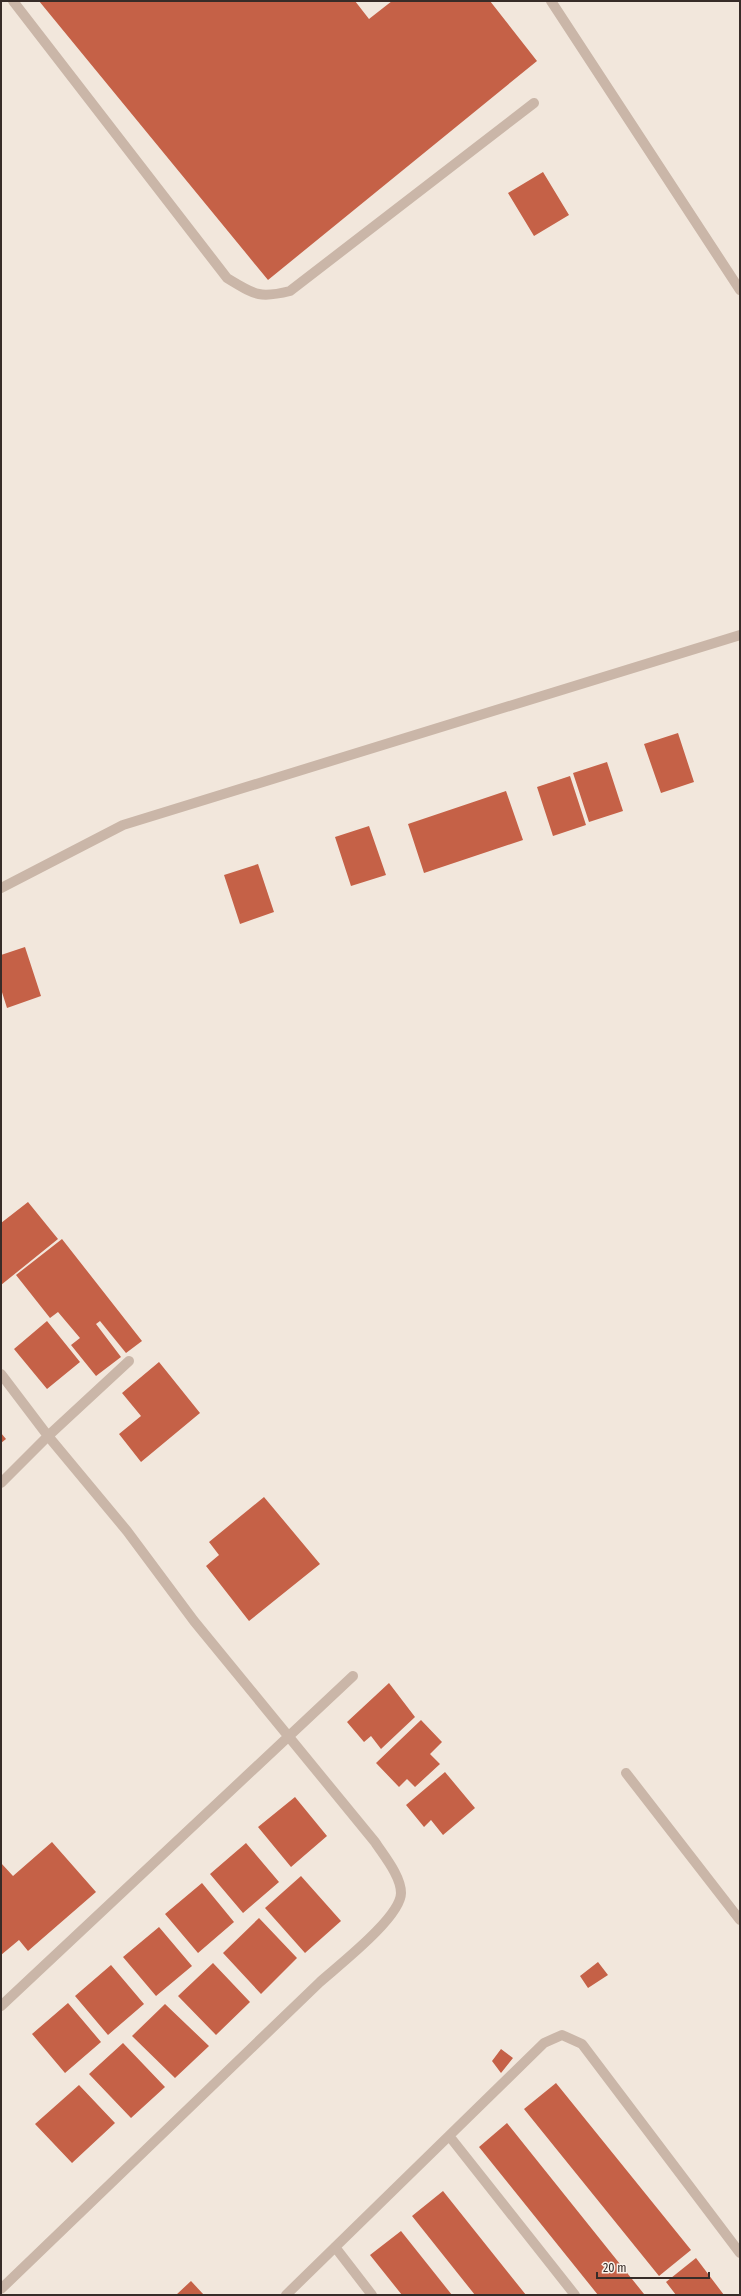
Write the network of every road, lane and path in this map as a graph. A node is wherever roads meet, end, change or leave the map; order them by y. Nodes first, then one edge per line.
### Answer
1 (13, 1) edge
2 (551, 1) edge
3 (534, 103) dead end
4 (740, 290) edge
5 (740, 636) edge
6 (1, 888) edge
7 (129, 1361) dead end
8 (1, 1374) edge
9 (48, 1436) junction
10 (1, 1483) edge
11 (353, 1676) dead end
12 (288, 1738) junction
13 (626, 1773) dead end
14 (740, 1920) edge
15 (1, 2006) edge
16 (450, 2136) junction
17 (335, 2247) junction
18 (740, 2253) edge
19 (1, 2289) edge
20 (286, 2295) edge
21 (372, 2295) edge
22 (575, 2295) edge

1 - 3 street
2 - 4 street
5 - 6 street
7 - 9 street
8 - 9 street
9 - 10 street
9 - 12 street
11 - 12 street
12 - 15 street
12 - 19 street
13 - 14 street
16 - 17 street
16 - 18 street
16 - 22 street
17 - 20 street
17 - 21 street

